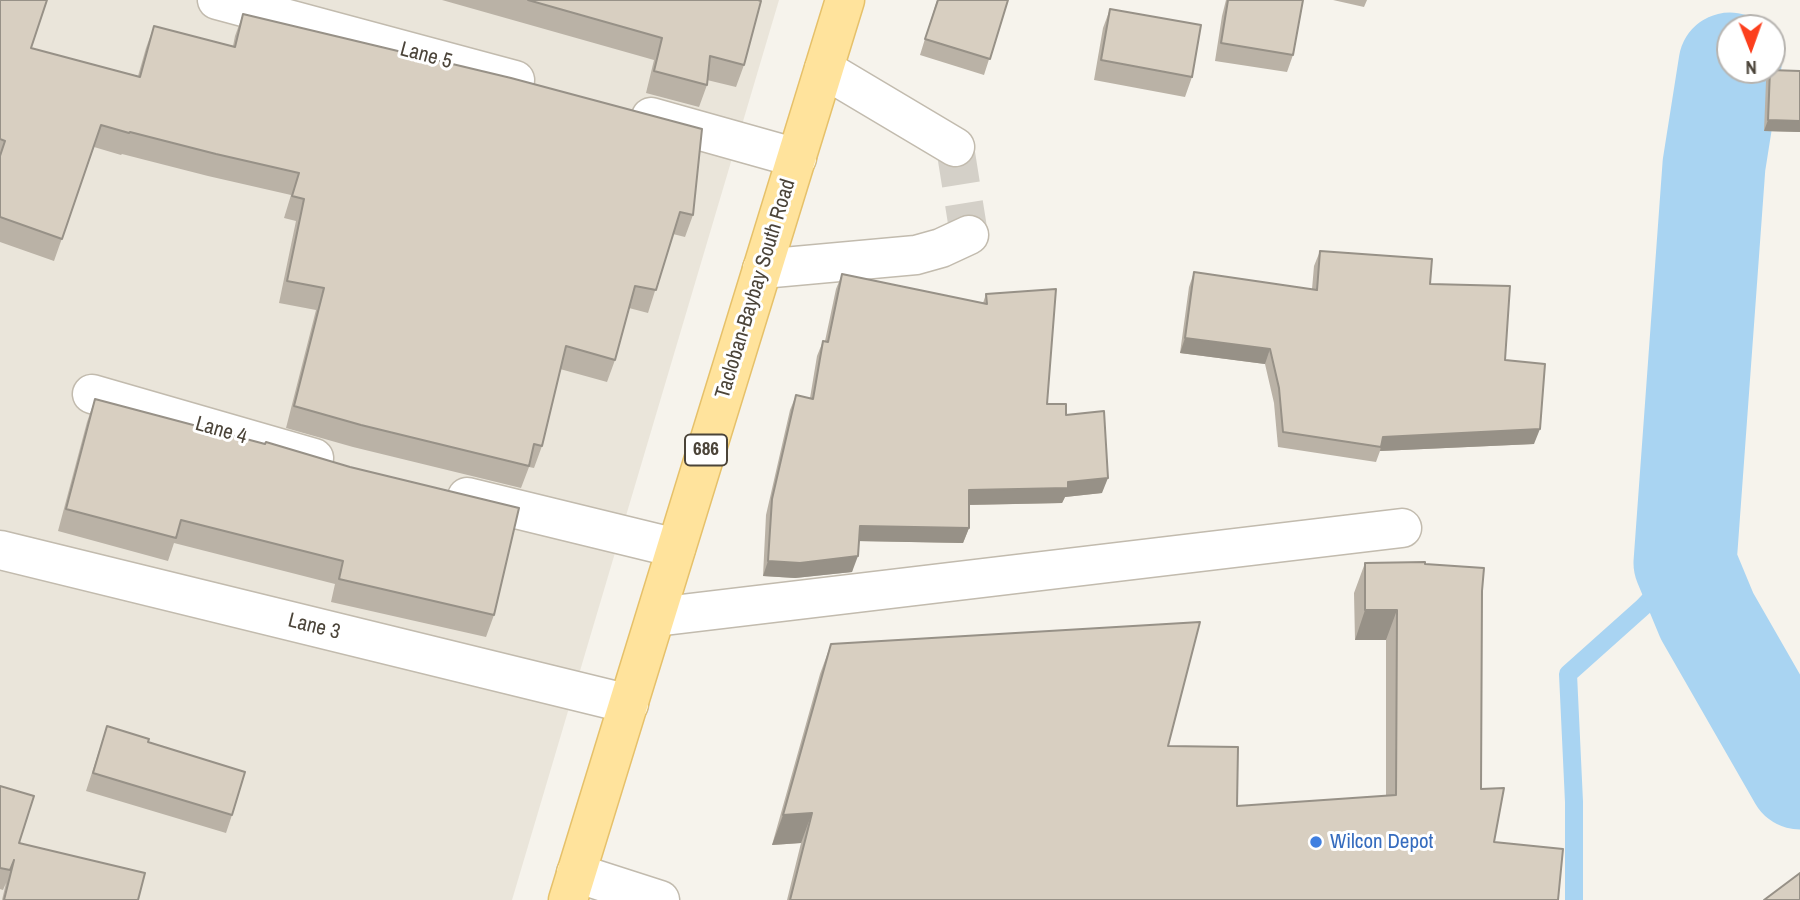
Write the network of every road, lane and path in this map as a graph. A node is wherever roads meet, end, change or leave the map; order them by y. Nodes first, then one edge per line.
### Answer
1 (217, 0) edge
2 (845, 0) edge
3 (824, 69) junction
4 (550, 90) edge
5 (617, 108) edge
6 (955, 146) dead end
7 (797, 158) junction
8 (969, 235) dead end
9 (762, 269) junction
10 (92, 394) dead end
11 (347, 468) edge
12 (428, 487) edge
13 (1402, 528) dead end
14 (676, 548) junction
15 (0, 550) edge
16 (656, 617) junction
17 (629, 704) junction
18 (572, 886) edge
19 (660, 900) edge

1 - 4 street, Lane 5
2 - 3 main road, Tacloban-Baybay South Road / 686
3 - 6 street
3 - 7 main road, Tacloban-Baybay South Road / 686
5 - 7 street
7 - 9 main road, Tacloban-Baybay South Road / 686
8 - 9 street
9 - 14 main road, Tacloban-Baybay South Road / 686
10 - 11 street, Lane 4
12 - 14 street
13 - 16 street
14 - 16 main road, Tacloban-Baybay South Road / 686
15 - 17 street, Lane 3
16 - 17 main road, Tacloban-Baybay South Road / 686
17 - 18 main road, Tacloban-Baybay South Road / 686
18 - 19 street

